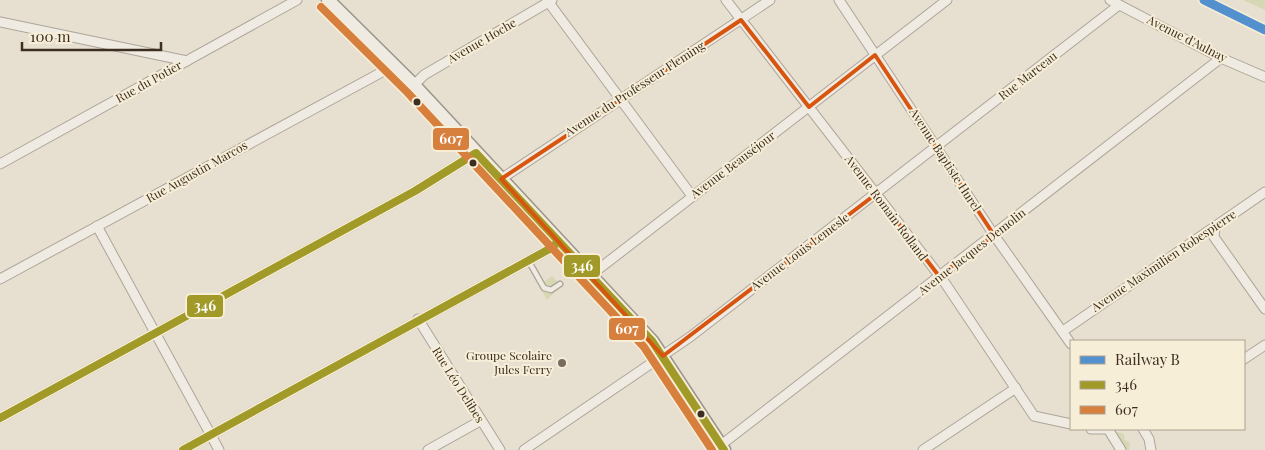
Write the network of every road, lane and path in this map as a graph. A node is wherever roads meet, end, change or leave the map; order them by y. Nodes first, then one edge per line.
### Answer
1 (297, 0) edge
2 (328, 0) edge
3 (726, 0) edge
4 (770, 0) edge
5 (839, 0) edge
6 (947, 0) edge
7 (1110, 0) edge
8 (549, 1) edge
9 (1119, 5) junction
10 (741, 20) junction
11 (0, 22) edge
12 (875, 55) junction
13 (1221, 58) junction
14 (187, 61) junction
15 (392, 62) junction
16 (1265, 77) edge
17 (414, 85) junction
18 (621, 98) junction
19 (809, 107) junction
20 (937, 147) junction
21 (476, 153) junction
22 (0, 164) edge
23 (501, 179) junction
24 (1265, 192) edge
25 (876, 194) junction
26 (692, 196) junction
27 (97, 226) junction
28 (1215, 227) junction
29 (994, 235) junction
30 (558, 241) junction
31 (528, 260) junction
32 (591, 276) junction
33 (939, 276) junction
34 (0, 279) edge
35 (560, 284) dead end
36 (1265, 309) edge
37 (418, 319) junction
38 (155, 331) junction
39 (1063, 331) junction
40 (1070, 342) edge
41 (1265, 345) edge
42 (664, 356) junction
43 (1245, 358) edge
44 (1016, 388) junction
45 (0, 418) edge
46 (480, 421) junction
47 (1070, 424) edge
48 (1109, 430) edge
49 (1144, 430) edge
50 (211, 435) junction
51 (723, 448) edge
52 (183, 450) edge
53 (219, 450) edge
54 (428, 450) edge
55 (500, 450) edge
56 (524, 450) edge
57 (923, 450) edge
58 (1121, 450) edge
59 (1151, 450) edge

1 - 14 street, Rue du Potier
2 - 15 main road
3 - 10 street, Avenue Romain Rolland
4 - 10 street, Avenue du Professeur Fleming
5 - 12 street, Avenue Baptiste Hurel
6 - 12 street, Avenue Beauséjour
7 - 9 street, Avenue d'Aulnay
8 - 17 street, Avenue Hoche
8 - 18 street
9 - 13 street, Avenue d'Aulnay
9 - 20 street, Rue Marceau
10 - 18 street, Avenue du Professeur Fleming
10 - 19 street, Avenue Romain Rolland
11 - 14 street
12 - 19 street, Avenue Beauséjour
12 - 20 street, Avenue Baptiste Hurel
13 - 16 street, Avenue d'Aulnay
13 - 29 street, Avenue Jacques Demolin
14 - 22 street, Rue du Potier
15 - 17 main road
15 - 27 street, Rue Augustin Marcos
17 - 21 main road
18 - 23 street, Avenue du Professeur Fleming
18 - 26 street
19 - 25 street, Avenue Romain Rolland
19 - 26 street, Avenue Beauséjour
20 - 25 street, Avenue Louis Lemesle
20 - 29 street, Avenue Baptiste Hurel
21 - 23 main road
21 - 38 street
23 - 30 main road
24 - 28 street, Avenue Maximilien Robespierre
25 - 33 street, Avenue Romain Rolland
25 - 42 street, Avenue Louis Lemesle
26 - 32 street, Avenue Beauséjour
27 - 34 street, Rue Augustin Marcos
27 - 38 street
28 - 36 street
28 - 39 street, Avenue Maximilien Robespierre
29 - 33 street, Avenue Jacques Demolin
29 - 39 street, Avenue Baptiste Hurel
30 - 31 street
30 - 32 main road
31 - 35 lane
31 - 37 street
32 - 42 main road
33 - 44 street, Avenue Romain Rolland
33 - 51 street, Avenue Jacques Demolin
37 - 46 street, Rue Léo Delibes
37 - 50 street
38 - 45 street
38 - 50 street
39 - 40 street, Avenue Baptiste Hurel
41 - 43 street
42 - 51 main road
42 - 56 street, Avenue Louis Lemesle
44 - 47 street, Avenue Romain Rolland
44 - 57 street
46 - 54 street
46 - 55 street, Rue Léo Delibes
48 - 58 street
49 - 59 street
50 - 52 street
50 - 53 street

